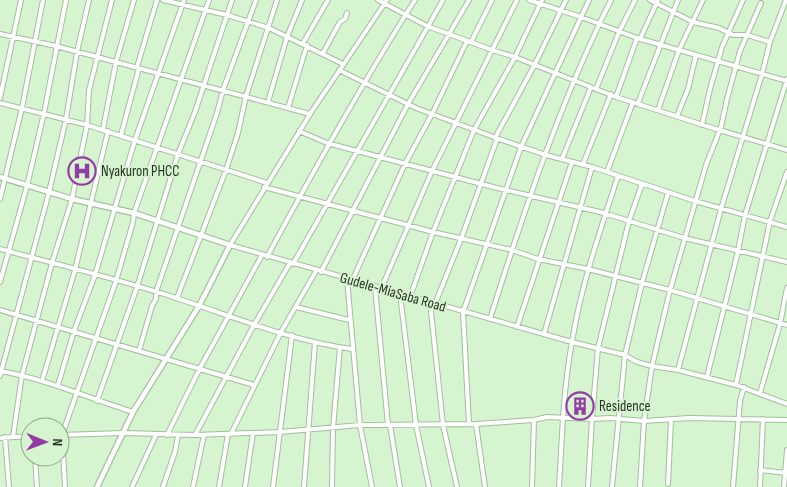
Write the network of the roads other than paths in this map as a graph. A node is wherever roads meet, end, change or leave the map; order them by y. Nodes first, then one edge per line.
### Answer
1 (21, 0) edge
2 (43, 0) edge
3 (66, 0) edge
4 (89, 0) edge
5 (112, 0) edge
6 (134, 0) edge
7 (157, 0) edge
8 (163, 0) edge
9 (209, 0) edge
10 (232, 0) edge
11 (256, 0) edge
12 (277, 0) edge
13 (302, 0) edge
14 (328, 0) edge
15 (378, 0) edge
16 (415, 0) edge
17 (443, 0) edge
18 (469, 0) edge
19 (492, 0) edge
20 (517, 0) edge
21 (530, 0) edge
22 (566, 0) edge
23 (589, 0) edge
24 (611, 0) edge
25 (635, 0) edge
26 (650, 0) edge
27 (678, 0) edge
28 (703, 0) edge
29 (743, 0) edge
30 (786, 0) edge
31 (541, 1) edge
32 (657, 1) edge
33 (183, 2) edge
34 (386, 2) edge
35 (761, 3) dead end
36 (206, 10) junction
37 (561, 10) junction
38 (674, 12) junction
39 (347, 13) dead end
40 (227, 15) junction
41 (406, 15) junction
42 (780, 15) junction
43 (581, 17) junction
44 (787, 17) edge
45 (249, 22) junction
46 (693, 22) junction
47 (599, 24) junction
48 (427, 26) junction
49 (269, 28) junction
50 (619, 32) junction
51 (728, 33) junction
52 (0, 34) edge
53 (448, 34) junction
54 (747, 35) junction
55 (13, 36) junction
56 (287, 37) junction
57 (638, 39) junction
58 (35, 41) junction
59 (469, 42) junction
60 (770, 42) junction
61 (305, 44) junction
62 (660, 45) junction
63 (56, 46) junction
64 (492, 50) junction
65 (679, 50) junction
66 (77, 52) junction
67 (322, 53) junction
68 (696, 55) junction
69 (515, 57) junction
70 (96, 58) junction
71 (718, 61) junction
72 (116, 62) junction
73 (343, 64) junction
74 (534, 64) junction
75 (736, 66) junction
76 (138, 68) junction
77 (339, 70) junction
78 (556, 73) junction
79 (157, 74) junction
80 (762, 74) junction
81 (181, 80) junction
82 (575, 80) junction
83 (787, 80) edge
84 (364, 82) junction
85 (204, 85) junction
86 (594, 88) junction
87 (223, 90) junction
88 (611, 94) junction
89 (389, 95) junction
90 (246, 96) junction
91 (616, 97) junction
92 (0, 98) edge
93 (0, 102) edge
94 (268, 102) junction
95 (633, 102) junction
96 (408, 104) junction
97 (638, 104) junction
98 (22, 108) junction
99 (288, 108) junction
100 (658, 110) junction
101 (44, 113) junction
102 (310, 114) junction
103 (432, 114) junction
104 (677, 116) junction
105 (66, 119) junction
106 (87, 124) junction
107 (454, 124) junction
108 (702, 125) junction
109 (103, 130) junction
110 (474, 130) junction
111 (719, 130) junction
112 (108, 131) junction
113 (299, 131) junction
114 (121, 135) junction
115 (743, 136) junction
116 (496, 138) junction
117 (135, 140) junction
118 (328, 143) junction
119 (766, 143) junction
120 (158, 147) junction
121 (521, 147) junction
122 (787, 150) edge
123 (356, 151) junction
124 (178, 154) junction
125 (546, 155) junction
126 (380, 156) junction
127 (562, 159) junction
128 (201, 161) junction
129 (572, 162) junction
130 (405, 164) junction
131 (583, 164) junction
132 (592, 167) junction
133 (226, 170) junction
134 (432, 171) junction
135 (607, 172) junction
136 (787, 172) edge
137 (618, 176) junction
138 (455, 177) junction
139 (3, 178) edge
140 (267, 183) junction
141 (480, 184) junction
142 (642, 184) junction
143 (27, 186) junction
144 (264, 187) junction
145 (505, 190) junction
146 (49, 192) junction
147 (668, 193) junction
148 (529, 196) junction
149 (299, 197) junction
150 (0, 199) edge
151 (72, 199) junction
152 (91, 202) junction
153 (695, 202) junction
154 (557, 203) junction
155 (326, 204) junction
156 (114, 208) junction
157 (580, 208) junction
158 (721, 209) junction
159 (353, 211) junction
160 (134, 212) junction
161 (606, 214) junction
162 (744, 215) junction
163 (380, 218) junction
164 (156, 220) junction
165 (629, 221) junction
166 (770, 221) junction
167 (408, 225) junction
168 (787, 227) edge
169 (178, 228) junction
170 (658, 230) junction
171 (433, 232) junction
172 (200, 235) junction
173 (684, 238) junction
174 (461, 239) junction
175 (488, 244) junction
176 (230, 245) junction
177 (712, 246) junction
178 (0, 248) edge
179 (512, 250) junction
180 (9, 251) junction
181 (738, 251) junction
182 (264, 256) junction
183 (30, 257) junction
184 (762, 257) junction
185 (538, 259) junction
186 (787, 262) edge
187 (52, 263) junction
188 (292, 264) junction
189 (563, 265) junction
190 (588, 269) junction
191 (75, 270) junction
192 (318, 271) junction
193 (95, 275) junction
194 (616, 276) junction
195 (346, 279) junction
196 (116, 281) junction
197 (352, 281) junction
198 (0, 282) edge
199 (642, 283) junction
200 (137, 287) junction
201 (375, 287) junction
202 (787, 288) edge
203 (382, 289) junction
204 (670, 290) junction
205 (156, 292) junction
206 (400, 294) junction
207 (410, 297) junction
208 (177, 298) junction
209 (697, 298) junction
210 (430, 302) junction
211 (435, 304) junction
212 (198, 306) junction
213 (296, 307) junction
214 (724, 307) junction
215 (0, 310) edge
216 (464, 312) junction
217 (16, 314) junction
218 (751, 315) junction
219 (228, 316) junction
220 (490, 319) junction
221 (38, 320) junction
222 (350, 320) junction
223 (780, 324) junction
224 (254, 325) junction
225 (787, 325) edge
226 (517, 326) junction
227 (58, 327) junction
228 (74, 331) junction
229 (281, 332) junction
230 (544, 334) junction
231 (292, 335) junction
232 (96, 337) junction
233 (315, 342) junction
234 (572, 342) junction
235 (116, 344) junction
236 (340, 347) junction
237 (598, 348) junction
238 (352, 349) junction
239 (139, 351) junction
240 (625, 355) junction
241 (165, 358) junction
242 (652, 366) junction
243 (200, 368) junction
244 (678, 370) junction
245 (0, 372) edge
246 (22, 375) junction
247 (227, 376) junction
248 (707, 377) junction
249 (42, 381) junction
250 (58, 385) junction
251 (254, 385) junction
252 (736, 385) junction
253 (744, 388) junction
254 (760, 393) junction
255 (77, 394) junction
256 (97, 401) junction
257 (787, 404) edge
258 (133, 412) junction
259 (68, 417) edge
260 (563, 418) junction
261 (618, 418) junction
262 (738, 418) junction
263 (592, 419) junction
264 (762, 419) junction
265 (534, 420) junction
266 (671, 420) junction
267 (787, 420) edge
268 (644, 421) junction
269 (416, 424) junction
270 (469, 424) junction
271 (476, 424) junction
272 (360, 425) junction
273 (389, 425) junction
274 (444, 425) junction
275 (333, 428) junction
276 (307, 430) junction
277 (280, 432) junction
278 (124, 433) junction
279 (253, 433) junction
280 (229, 434) junction
281 (70, 435) edge
282 (156, 435) junction
283 (167, 435) junction
284 (178, 435) junction
285 (195, 435) junction
286 (204, 435) junction
287 (13, 437) junction
288 (20, 437) edge
289 (3, 438) edge
290 (787, 450) edge
291 (36, 467) edge
292 (63, 467) edge
293 (760, 470) junction
294 (786, 472) edge
295 (668, 484) dead end
296 (9, 487) edge
297 (37, 487) edge
298 (65, 487) edge
299 (97, 487) edge
300 (132, 487) edge
301 (163, 487) edge
302 (193, 487) edge
303 (219, 487) edge
304 (245, 487) edge
305 (273, 487) edge
306 (304, 487) edge
307 (332, 487) edge
308 (372, 487) edge
309 (400, 487) edge
310 (429, 487) edge
311 (457, 487) edge
312 (485, 487) edge
313 (532, 487) edge
314 (558, 487) edge
315 (588, 487) edge
316 (612, 487) edge
317 (640, 487) edge
318 (733, 487) edge
319 (760, 487) edge
320 (784, 487) edge

1 - 55 street
2 - 58 street
3 - 63 street
4 - 66 street
5 - 70 street
6 - 72 street
7 - 76 street
8 - 33 street
9 - 36 street
10 - 40 street
11 - 45 street
12 - 49 street
13 - 56 street
14 - 61 street
15 - 34 street
16 - 41 street
17 - 48 street
18 - 53 street
19 - 59 street
20 - 64 street
21 - 31 street
22 - 37 street
23 - 43 street
24 - 47 street
25 - 50 street
26 - 32 street
27 - 38 street
28 - 46 street
29 - 51 street
30 - 42 street
31 - 37 street
31 - 69 street
32 - 38 street
32 - 57 street
33 - 36 street
33 - 79 street
34 - 41 street
34 - 73 street
35 - 54 street
36 - 40 street
36 - 81 street
37 - 43 street
37 - 74 street
38 - 46 street
38 - 62 street
39 - 67 street
40 - 45 street
40 - 85 street
41 - 48 street
41 - 84 street
42 - 44 street
42 - 60 street
43 - 47 street
43 - 78 street
45 - 49 street
45 - 87 street
46 - 51 street
46 - 65 street
47 - 50 street
47 - 82 street
48 - 53 street
48 - 89 street
49 - 56 street
49 - 90 street
50 - 57 street
50 - 86 street
51 - 54 street
51 - 71 street
52 - 55 street
53 - 59 street
53 - 96 street
54 - 60 street
54 - 75 street
55 - 58 street
55 - 92 street
56 - 61 street
56 - 94 street
57 - 62 street
57 - 91 street
58 - 63 street
58 - 98 street
59 - 64 street
59 - 103 street
60 - 80 street
61 - 67 street
61 - 99 street
62 - 65 street
62 - 97 street
63 - 66 street
63 - 101 street
64 - 69 street
64 - 107 street
65 - 68 street
65 - 100 street
66 - 70 street
66 - 105 street
67 - 73 street
68 - 71 street
68 - 104 street
69 - 74 street
69 - 110 street
70 - 72 street
70 - 106 street
71 - 75 street
71 - 108 street
72 - 76 street
72 - 109 street
73 - 77 street
74 - 78 street
74 - 116 street
75 - 80 street
75 - 111 street
76 - 79 street
76 - 114 street
77 - 84 street
77 - 102 street
78 - 82 street
78 - 121 street
79 - 81 street
79 - 117 street
80 - 83 street
80 - 115 street
81 - 85 street
81 - 120 street
82 - 86 street
82 - 125 street
83 - 119 street
84 - 89 street
84 - 118 street
85 - 87 street
85 - 124 street
86 - 88 street
86 - 127 street
87 - 90 street
87 - 128 street
88 - 91 street
88 - 131 street
89 - 96 street
89 - 123 street
90 - 94 street
90 - 133 street
91 - 95 street
93 - 98 street
94 - 99 street
95 - 97 street
95 - 135 street
96 - 103 street
96 - 126 street
97 - 100 street
98 - 101 street
98 - 139 street
99 - 102 street
100 - 104 street
101 - 105 street
101 - 143 street
102 - 113 street
103 - 107 street
103 - 130 street
104 - 108 street
105 - 106 street
105 - 146 street
106 - 109 street
106 - 151 street
107 - 110 street
107 - 134 street
108 - 111 street
109 - 112 street
110 - 116 street
110 - 138 street
111 - 115 street
111 - 153 street
112 - 114 street
112 - 152 street
113 - 118 street
113 - 140 street
114 - 117 street
115 - 119 street
115 - 158 street
116 - 121 street
116 - 141 street
117 - 120 street
117 - 156 street
118 - 123 street
118 - 149 street
119 - 122 street
119 - 162 street
120 - 124 street
120 - 160 street
121 - 125 street
121 - 145 street
123 - 126 street
123 - 155 street
124 - 128 street
124 - 164 street
125 - 127 street
125 - 148 street
126 - 130 street
126 - 159 street
127 - 129 street
128 - 133 street
128 - 169 street
129 - 131 street
129 - 154 street
130 - 134 street
130 - 163 street
131 - 132 street
132 - 135 street
132 - 157 street
133 - 140 street
133 - 172 street
134 - 138 street
134 - 167 street
135 - 137 street
136 - 166 street
137 - 142 street
137 - 161 street
138 - 141 street
138 - 171 street
139 - 143 main road, Gudele-MiaSaba Road
139 - 150 street
140 - 144 street
141 - 145 street
141 - 174 street
142 - 147 street
142 - 165 street
143 - 146 main road, Gudele-MiaSaba Road
143 - 180 street
144 - 149 street
144 - 176 street
145 - 148 street
145 - 175 street
146 - 151 main road, Gudele-MiaSaba Road
146 - 183 street
147 - 153 street
147 - 170 street
148 - 154 street
148 - 179 street
149 - 155 street
149 - 182 street
151 - 152 main road, Gudele-MiaSaba Road
151 - 187 street
152 - 156 main road, Gudele-MiaSaba Road
152 - 191 street
153 - 158 street
153 - 173 street
154 - 157 street
154 - 185 street
155 - 159 street
155 - 188 street
156 - 160 main road, Gudele-MiaSaba Road
156 - 193 street
157 - 161 street
157 - 189 street
158 - 162 street
158 - 177 street
159 - 163 street
159 - 192 street
160 - 164 main road, Gudele-MiaSaba Road
160 - 196 street
161 - 165 street
161 - 190 street
162 - 166 street
162 - 181 street
163 - 167 street
163 - 197 street
164 - 169 main road, Gudele-MiaSaba Road
164 - 200 street
165 - 170 street
165 - 194 street
166 - 168 street
166 - 184 street
167 - 171 street
167 - 203 street
169 - 172 main road, Gudele-MiaSaba Road
169 - 205 street
170 - 173 street
170 - 199 street
171 - 174 street
171 - 207 street
172 - 176 main road, Gudele-MiaSaba Road
172 - 208 street
173 - 177 street
173 - 204 street
174 - 175 street
174 - 211 street
175 - 179 street
175 - 216 street
176 - 182 street, Gudele-MiaSaba Road
176 - 212 main road
177 - 181 street
177 - 209 street
178 - 180 street
179 - 185 street
179 - 220 street
180 - 183 street
180 - 198 street
181 - 184 street
181 - 214 street
182 - 188 street, Gudele-MiaSaba Road
182 - 219 street
183 - 187 street
183 - 217 street
184 - 186 street
184 - 218 street
185 - 189 street
185 - 226 street
187 - 191 street
187 - 221 street
188 - 192 street, Gudele-MiaSaba Road
188 - 224 street
189 - 190 street
189 - 230 street
190 - 194 street
190 - 234 street
191 - 193 street
191 - 227 street
192 - 195 street, Gudele-MiaSaba Road
192 - 213 street
193 - 196 street
193 - 228 street
194 - 199 street
194 - 237 street
195 - 197 street, Gudele-MiaSaba Road
195 - 222 street
196 - 200 street
196 - 232 street
197 - 201 street, Gudele-MiaSaba Road
199 - 204 street
199 - 240 street
200 - 205 street
200 - 235 street
201 - 203 street, Gudele-MiaSaba Road
201 - 273 street
202 - 223 street
203 - 206 street, Gudele-MiaSaba Road
204 - 209 street
204 - 242 street
205 - 208 street
205 - 239 street
206 - 207 street, Gudele-MiaSaba Road
206 - 269 street
207 - 210 street, Gudele-MiaSaba Road
208 - 212 street
209 - 214 street
209 - 244 street
210 - 211 street, Gudele-MiaSaba Road
210 - 274 street
211 - 216 street, Gudele-MiaSaba Road
212 - 219 street
212 - 241 main road
213 - 222 street
213 - 229 street
214 - 218 street
214 - 248 street
215 - 217 street
216 - 220 street, Gudele-MiaSaba Road
216 - 270 street
217 - 221 street
217 - 245 street
218 - 223 street
218 - 252 street
219 - 224 street
219 - 243 street
220 - 226 street, Gudele-MiaSaba Road
221 - 227 street
221 - 246 street
222 - 238 street
223 - 225 street
223 - 254 street
224 - 229 street
224 - 247 street
226 - 230 street, Gudele-MiaSaba Road
227 - 228 street
227 - 249 street
228 - 232 street
228 - 250 street
229 - 231 street
229 - 251 street
230 - 234 street, Gudele-MiaSaba Road
231 - 233 street
231 - 277 street
232 - 235 street
232 - 255 street
233 - 236 street
233 - 276 street
234 - 237 street, Gudele-MiaSaba Road
234 - 260 street
235 - 239 street
235 - 256 street
236 - 238 street
236 - 275 street
237 - 240 street, Gudele-MiaSaba Road
237 - 263 street
238 - 272 street
239 - 241 street
240 - 242 street, Gudele-MiaSaba Road
240 - 261 street
241 - 243 street
241 - 258 main road
242 - 244 street, Gudele-MiaSaba Road
242 - 268 street
243 - 247 street
243 - 283 street
244 - 248 street, Gudele-MiaSaba Road
245 - 246 street
246 - 249 street
246 - 287 street
247 - 251 street
247 - 285 street
248 - 252 street, Gudele-MiaSaba Road
249 - 250 street
250 - 255 street
251 - 280 street
252 - 253 street, Gudele-MiaSaba Road
253 - 254 street, Gudele-MiaSaba Road
253 - 262 street
254 - 257 street, Gudele-MiaSaba Road
255 - 256 street
255 - 259 street
256 - 258 street
258 - 278 main road
260 - 263 street
260 - 265 street
260 - 314 street
261 - 263 street
261 - 268 street
261 - 316 street
262 - 264 street
262 - 266 street
262 - 318 street
263 - 315 street
264 - 267 street
264 - 293 street
265 - 271 street
265 - 313 street
266 - 268 street
266 - 295 street
268 - 317 street
269 - 273 street
269 - 274 street
269 - 310 street
270 - 271 street
270 - 274 street
271 - 312 street
272 - 273 street
272 - 275 street
272 - 308 street
273 - 309 street
274 - 311 street
275 - 276 street
275 - 307 street
276 - 277 street
276 - 306 street
277 - 279 street
277 - 305 street
278 - 281 street
278 - 282 street
278 - 299 main road
279 - 280 street
279 - 304 street
280 - 286 street
280 - 303 street
282 - 283 street
282 - 300 street
283 - 284 street
284 - 285 street
284 - 301 street
285 - 286 street
286 - 302 street
287 - 288 street
287 - 289 street
289 - 296 street
290 - 294 street
291 - 297 street
292 - 298 street
293 - 294 street
293 - 319 street
294 - 320 street

